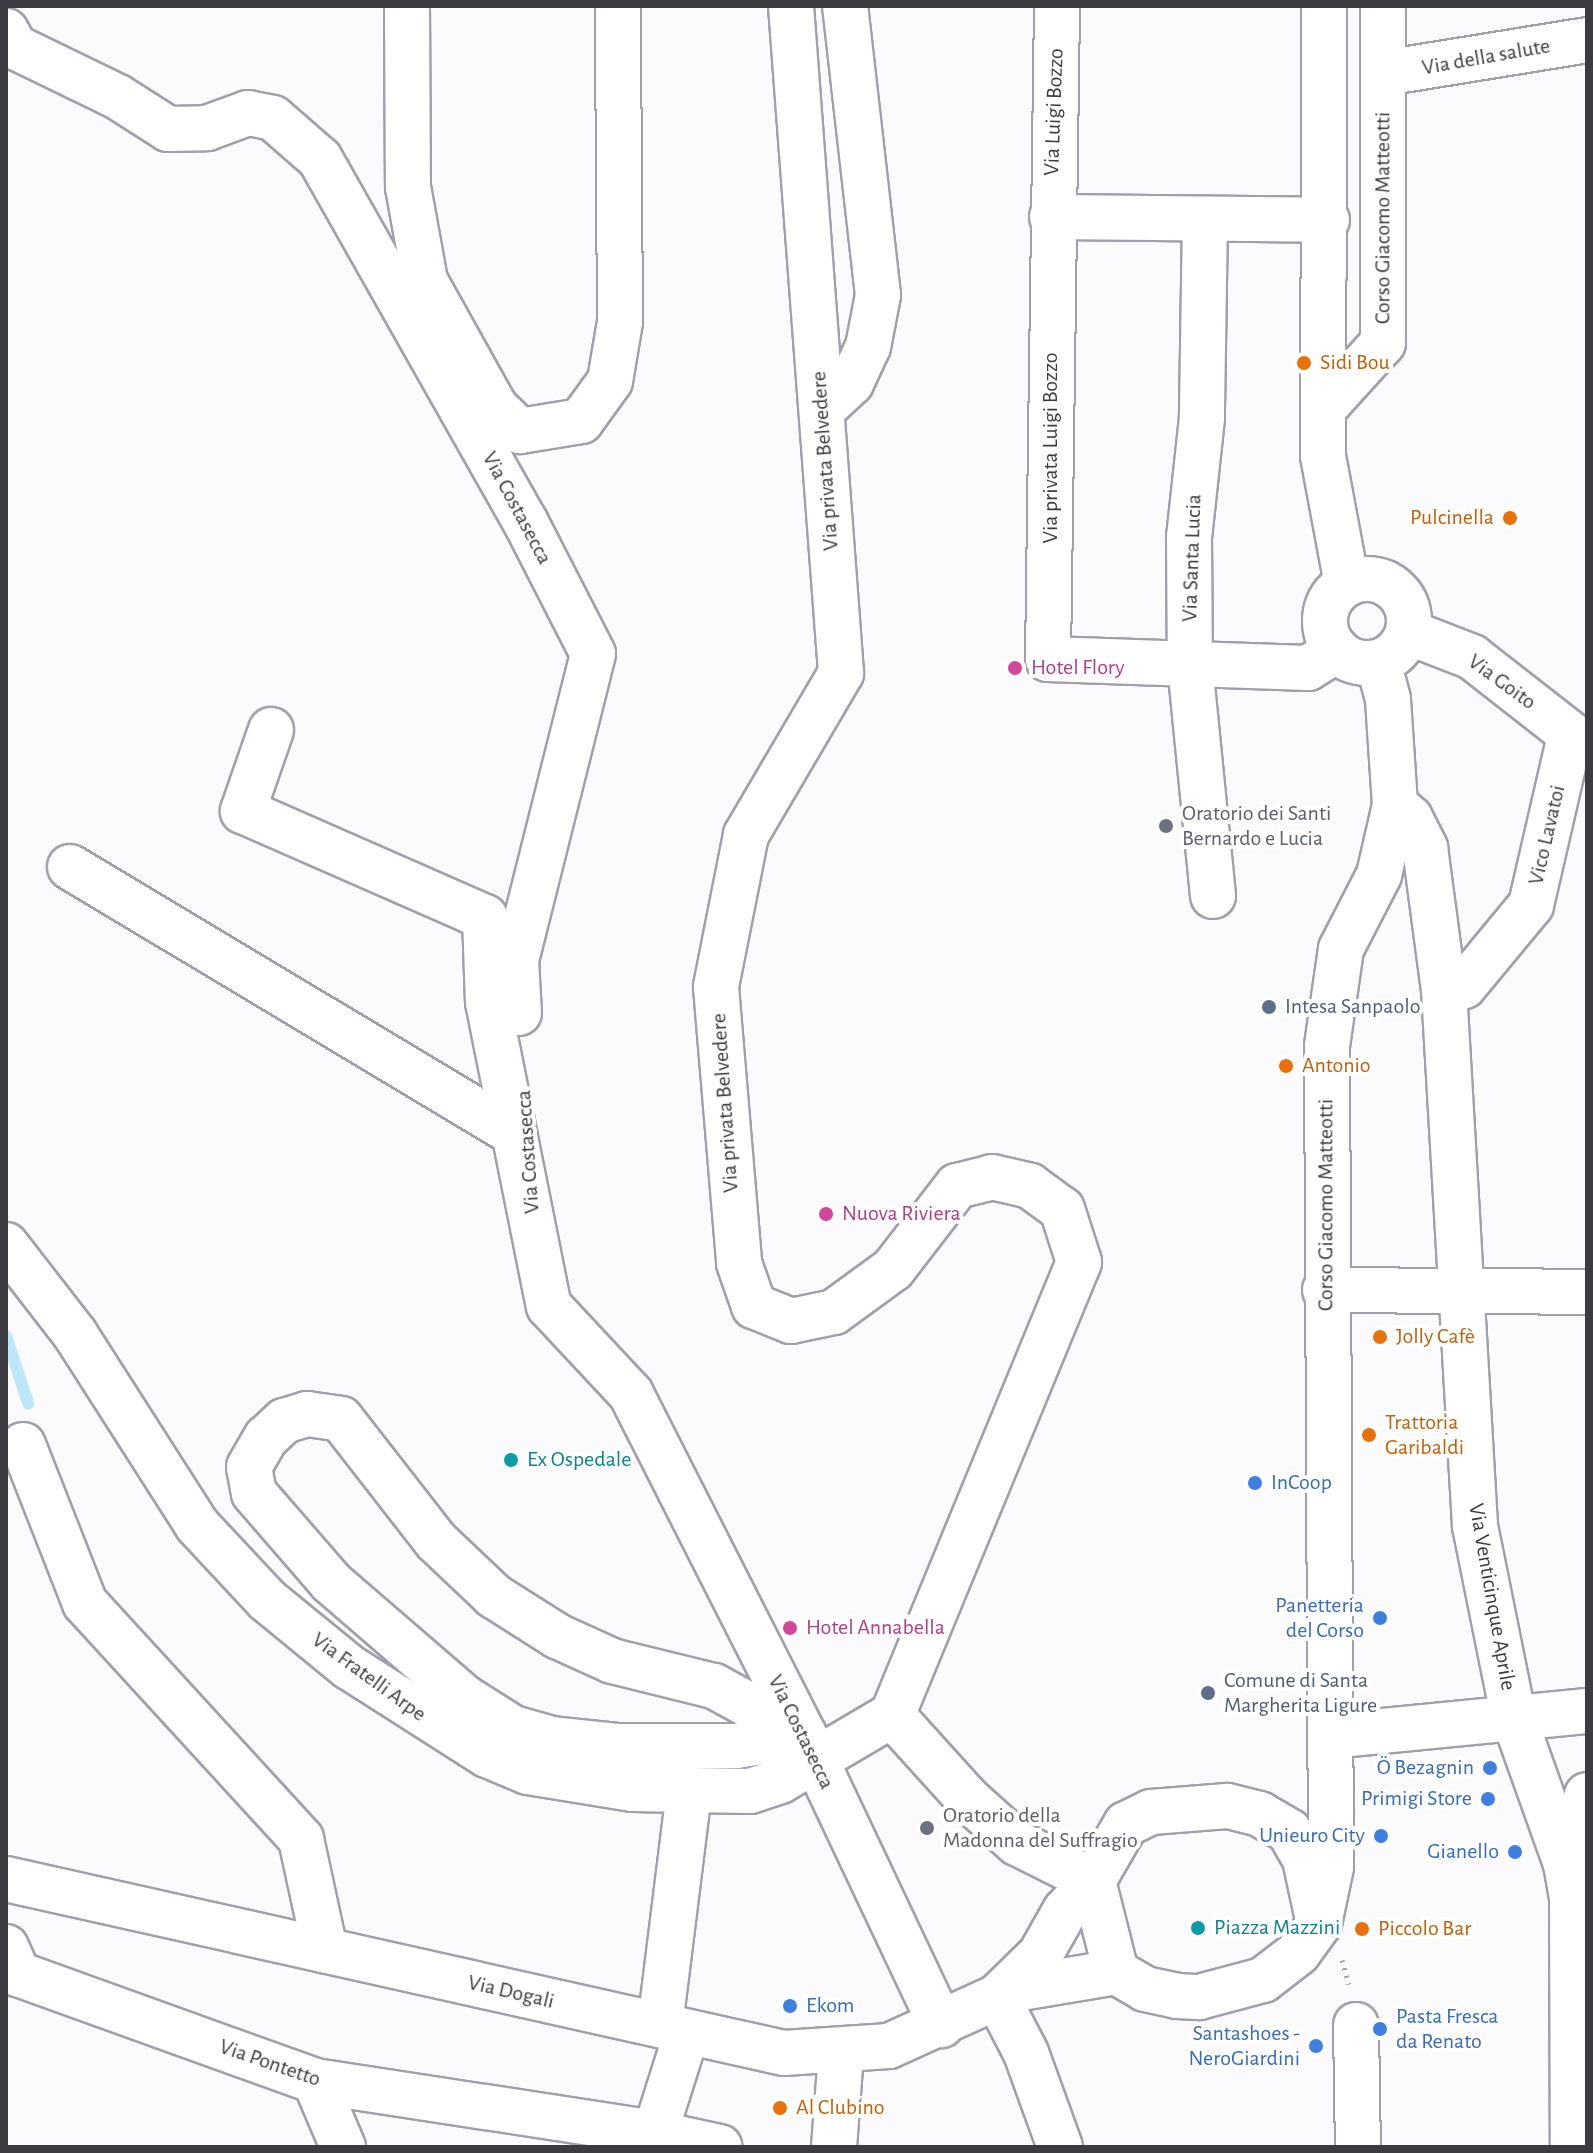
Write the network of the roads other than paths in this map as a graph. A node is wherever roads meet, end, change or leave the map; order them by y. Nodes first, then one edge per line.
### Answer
1 (407, 6) edge
2 (618, 6) edge
3 (791, 6) edge
4 (845, 6) edge
5 (1057, 6) edge
6 (1324, 6) edge
7 (1383, 6) edge
8 (6, 31) edge
9 (1587, 40) edge
10 (1384, 73) junction
11 (1052, 217) junction
12 (1205, 219) junction
13 (1327, 220) junction
14 (1324, 408) junction
15 (822, 410) junction
16 (1347, 584) junction
17 (1393, 647) junction
18 (1337, 650) junction
19 (1190, 665) junction
20 (271, 730) dead end
21 (1578, 741) edge
22 (1395, 805) junction
23 (70, 867) dead end
24 (1213, 896) dead end
25 (1444, 990) junction
26 (512, 1132) junction
27 (534, 1243) junction
28 (6, 1245) edge
29 (1325, 1290) junction
30 (1463, 1290) junction
31 (1587, 1292) edge
32 (23, 1445) dead end
33 (1587, 1711) edge
34 (892, 1715) junction
35 (1513, 1715) junction
36 (810, 1747) junction
37 (1331, 1748) junction
38 (689, 1792) junction
39 (1587, 1795) edge
40 (1260, 1814) junction
41 (1566, 1864) junction
42 (6, 1881) edge
43 (1093, 1881) junction
44 (1319, 1924) junction
45 (6, 1947) edge
46 (325, 1950) junction
47 (1116, 1972) junction
48 (1003, 1994) junction
49 (941, 2025) junction
50 (1356, 2025) road end
51 (673, 2028) junction
52 (841, 2053) junction
53 (315, 2081) junction
54 (642, 2140) edge
55 (720, 2146) edge
56 (343, 2147) edge
57 (834, 2147) edge
58 (1060, 2147) edge
59 (1358, 2147) edge
60 (1573, 2147) edge

1 - 2 street
3 - 15 street, Via privata Belvedere
4 - 15 street
5 - 11 street, Via Luigi Bozzo
6 - 13 street
7 - 10 street, Corso Giacomo Matteotti
8 - 27 street, Via Costasecca
9 - 10 street, Via della salute
10 - 14 street, Corso Giacomo Matteotti
11 - 12 street
11 - 19 street, Via privata Luigi Bozzo
12 - 13 street
12 - 19 street, Via Santa Lucia
13 - 14 street
14 - 16 street
15 - 34 street, Via privata Belvedere
16 - 17 street
16 - 18 street
17 - 18 street
17 - 21 street, Via Goito
17 - 22 street, Corso Giacomo Matteotti
18 - 19 street, Via privata Luigi Bozzo
19 - 24 street, Via Santa Lucia
20 - 26 street, Via Costasecca
21 - 25 street, Vico Lavatoi
22 - 25 street, Via Venticinque Aprile
22 - 29 street, Corso Giacomo Matteotti
23 - 26 street, Via Costasecca
25 - 30 street, Via Venticinque Aprile
26 - 27 street, Via Costasecca
27 - 36 street, Via Costasecca
28 - 38 street, Via Fratelli Arpe
29 - 30 street
29 - 37 street, Corso Giacomo Matteotti
30 - 31 street
30 - 35 street, Via Venticinque Aprile
32 - 46 street
33 - 35 street
34 - 36 street, Via Fratelli Arpe
34 - 43 street
35 - 37 street
35 - 41 street, Via Venticinque Aprile
36 - 36 street
36 - 38 street, Via Fratelli Arpe
36 - 49 street, Via Costasecca
37 - 40 street
37 - 44 street, Corso Giacomo Matteotti
38 - 51 street
39 - 41 street
40 - 43 street
40 - 44 street
41 - 60 street, Via Venticinque Aprile
42 - 46 street, Via Dogali
43 - 47 street
43 - 48 street, Via Dogali
44 - 47 street
45 - 53 street, Via Pontetto
46 - 51 street, Via Dogali
47 - 48 street, Via Dogali
48 - 49 street, Via Dogali
48 - 58 street
49 - 52 street, Via Dogali
50 - 59 street
51 - 52 street, Via Dogali
51 - 54 street
52 - 57 street
53 - 54 street, Via Pontetto
53 - 56 street
54 - 55 street, Via Pontetto

